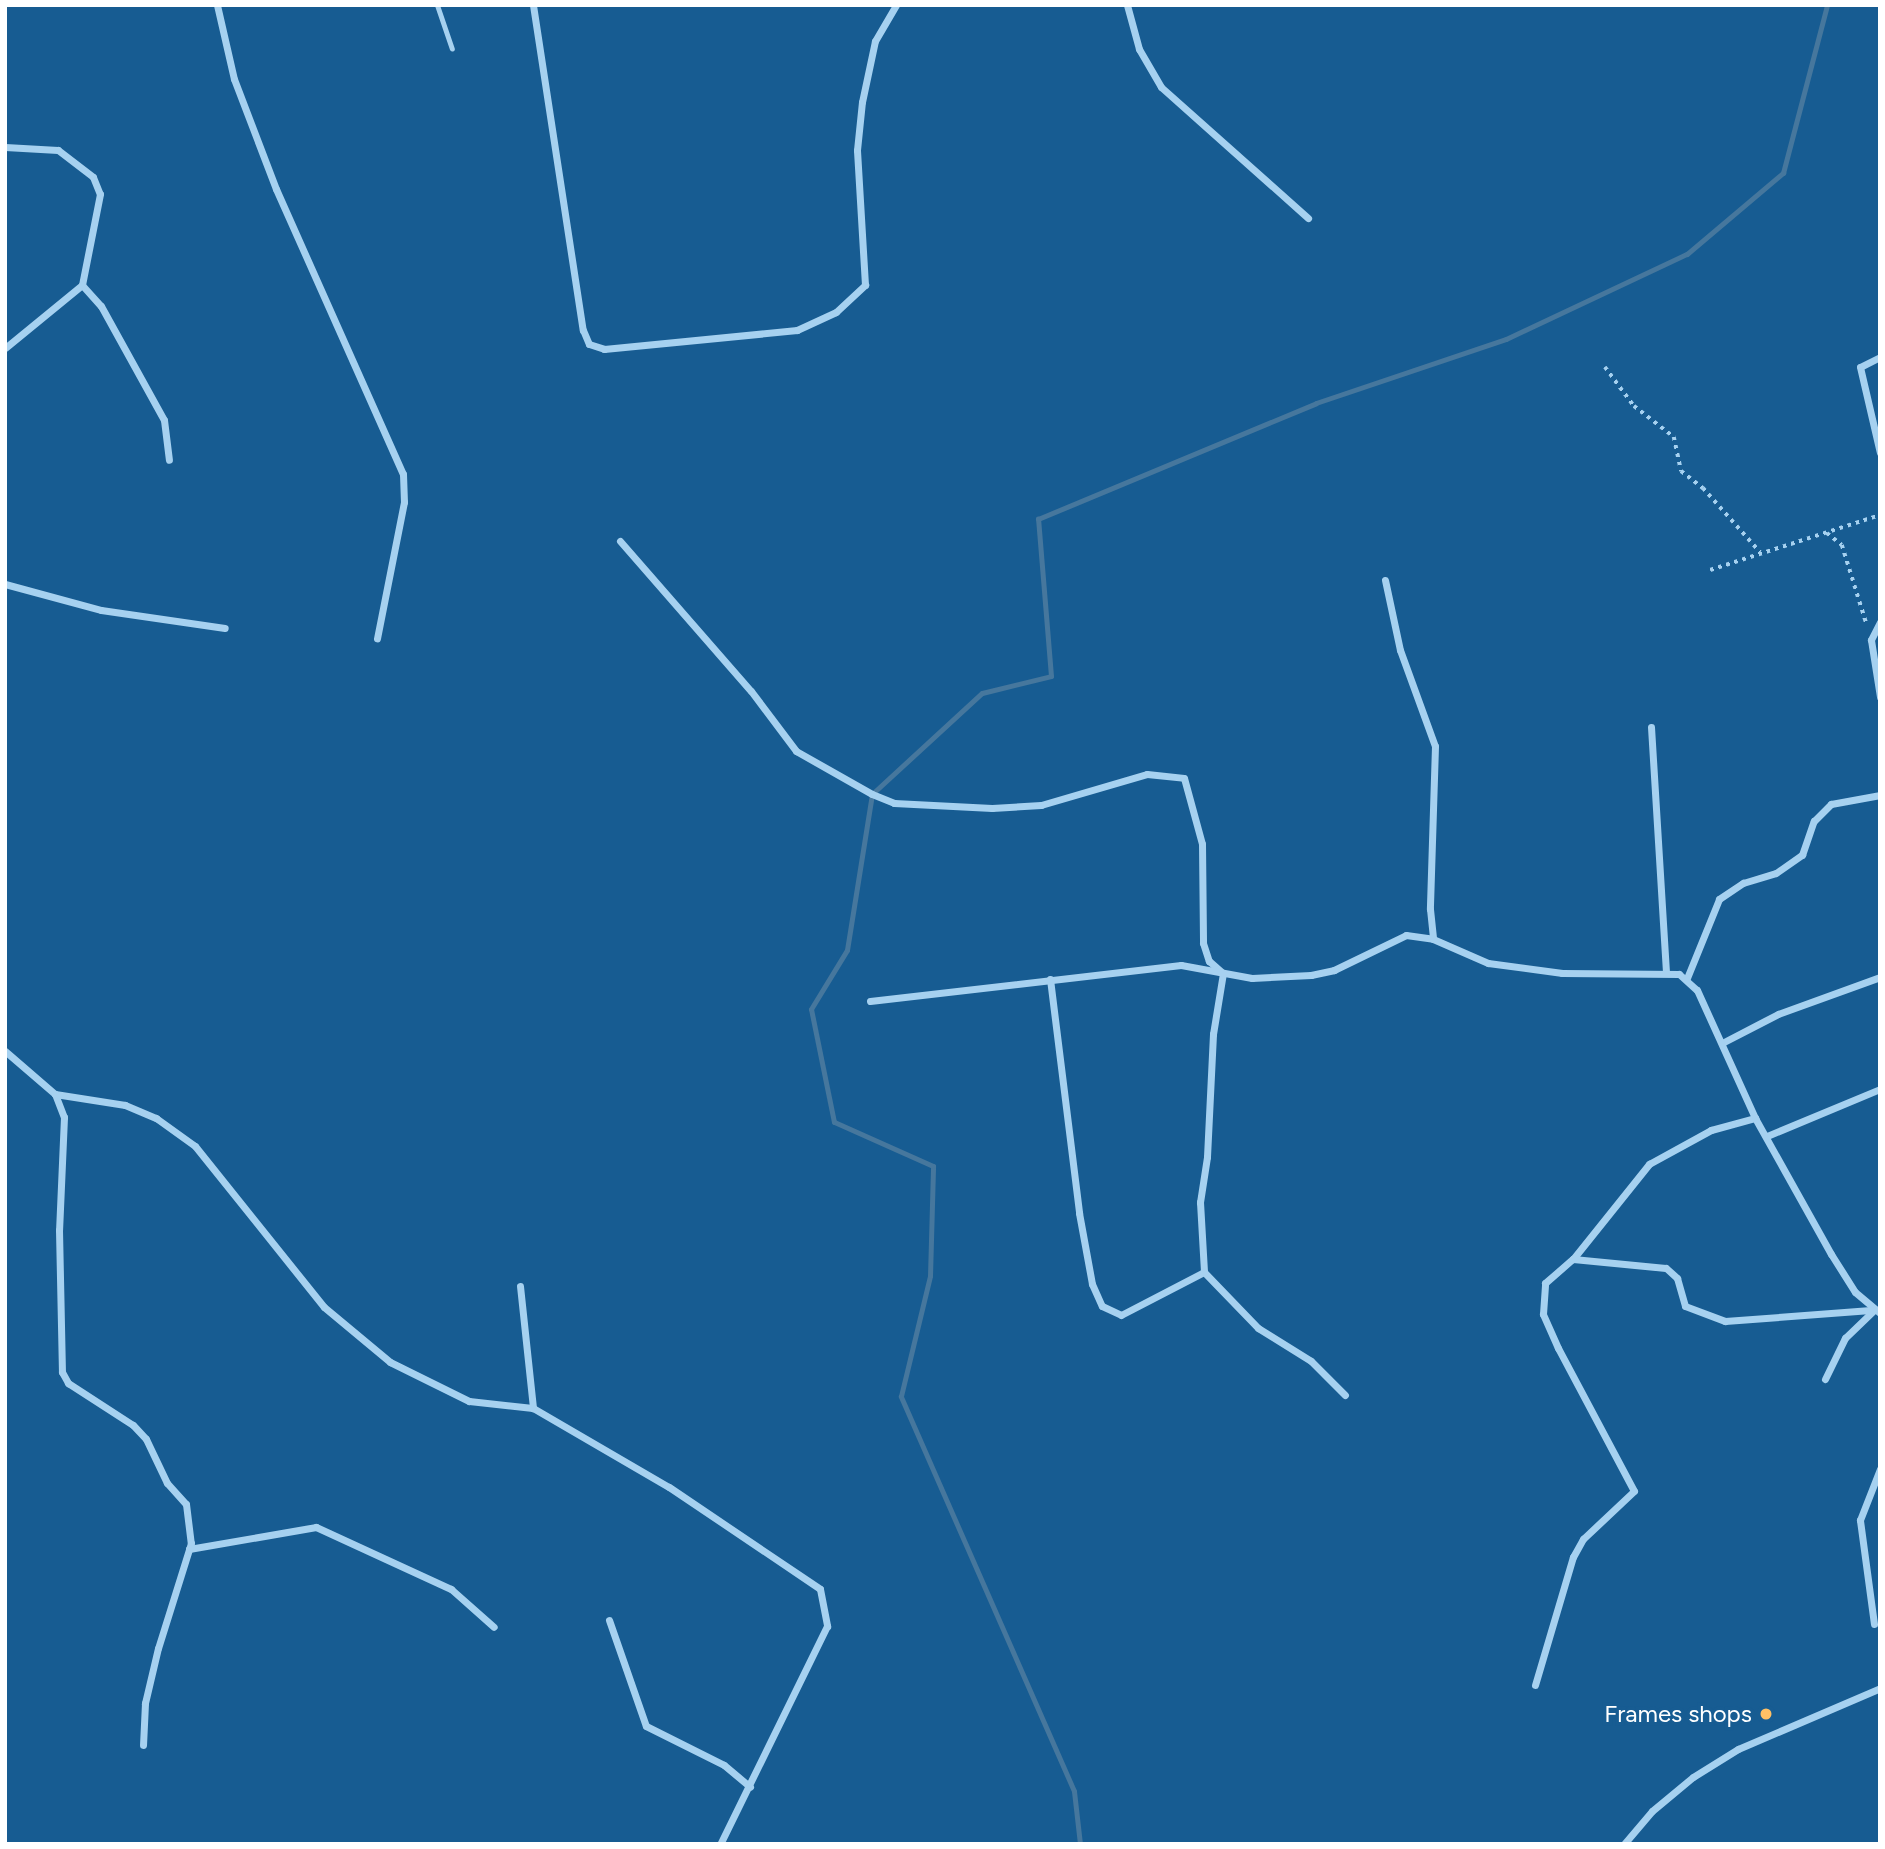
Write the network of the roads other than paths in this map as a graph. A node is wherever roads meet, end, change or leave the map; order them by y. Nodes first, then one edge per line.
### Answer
1 (217, 5) edge
2 (437, 5) edge
3 (533, 5) edge
4 (896, 5) edge
5 (1126, 5) edge
6 (452, 49) dead end
7 (5, 147) edge
8 (1308, 218) dead end
9 (82, 285) junction
10 (5, 348) edge
11 (1880, 357) edge
12 (1880, 453) edge
13 (169, 460) dead end
14 (620, 541) dead end
15 (1385, 580) dead end
16 (5, 584) edge
17 (1880, 622) edge
18 (225, 628) dead end
19 (377, 638) dead end
20 (1880, 697) edge
21 (1651, 727) dead end
22 (1880, 795) edge
23 (1433, 939) junction
24 (1666, 972) junction
25 (1223, 973) junction
26 (1880, 977) edge
27 (1687, 978) junction
28 (1050, 979) junction
29 (870, 1001) dead end
30 (1722, 1043) junction
31 (5, 1051) edge
32 (1880, 1089) edge
33 (55, 1094) junction
34 (1755, 1118) junction
35 (1767, 1136) junction
36 (1573, 1259) junction
37 (1204, 1272) junction
38 (520, 1286) dead end
39 (1875, 1311) edge
40 (1825, 1380) dead end
41 (1345, 1395) dead end
42 (533, 1408) junction
43 (1880, 1469) edge
44 (189, 1549) junction
45 (609, 1620) dead end
46 (1874, 1624) dead end
47 (494, 1627) dead end
48 (1535, 1685) dead end
49 (1880, 1688) edge
50 (143, 1745) dead end
51 (750, 1787) junction
52 (720, 1844) edge
53 (1624, 1844) edge

1 - 19 street
2 - 6 lane
3 - 4 street
5 - 8 street
7 - 9 street
9 - 10 street
9 - 13 street
11 - 12 street
14 - 25 street
15 - 23 street
16 - 18 street
17 - 20 street
21 - 24 street
22 - 27 street
23 - 24 street
23 - 25 street
24 - 27 street
25 - 28 street
25 - 37 street
26 - 30 street
27 - 30 street
28 - 29 street
28 - 37 street
30 - 34 street
31 - 33 street
32 - 35 street
33 - 42 street
33 - 44 street
34 - 35 street
34 - 36 street
35 - 39 street
36 - 39 street
36 - 48 street
37 - 41 street
38 - 42 street
39 - 40 street
42 - 51 street
43 - 46 street
44 - 47 street
44 - 50 street
45 - 51 street
49 - 53 street
51 - 52 street

